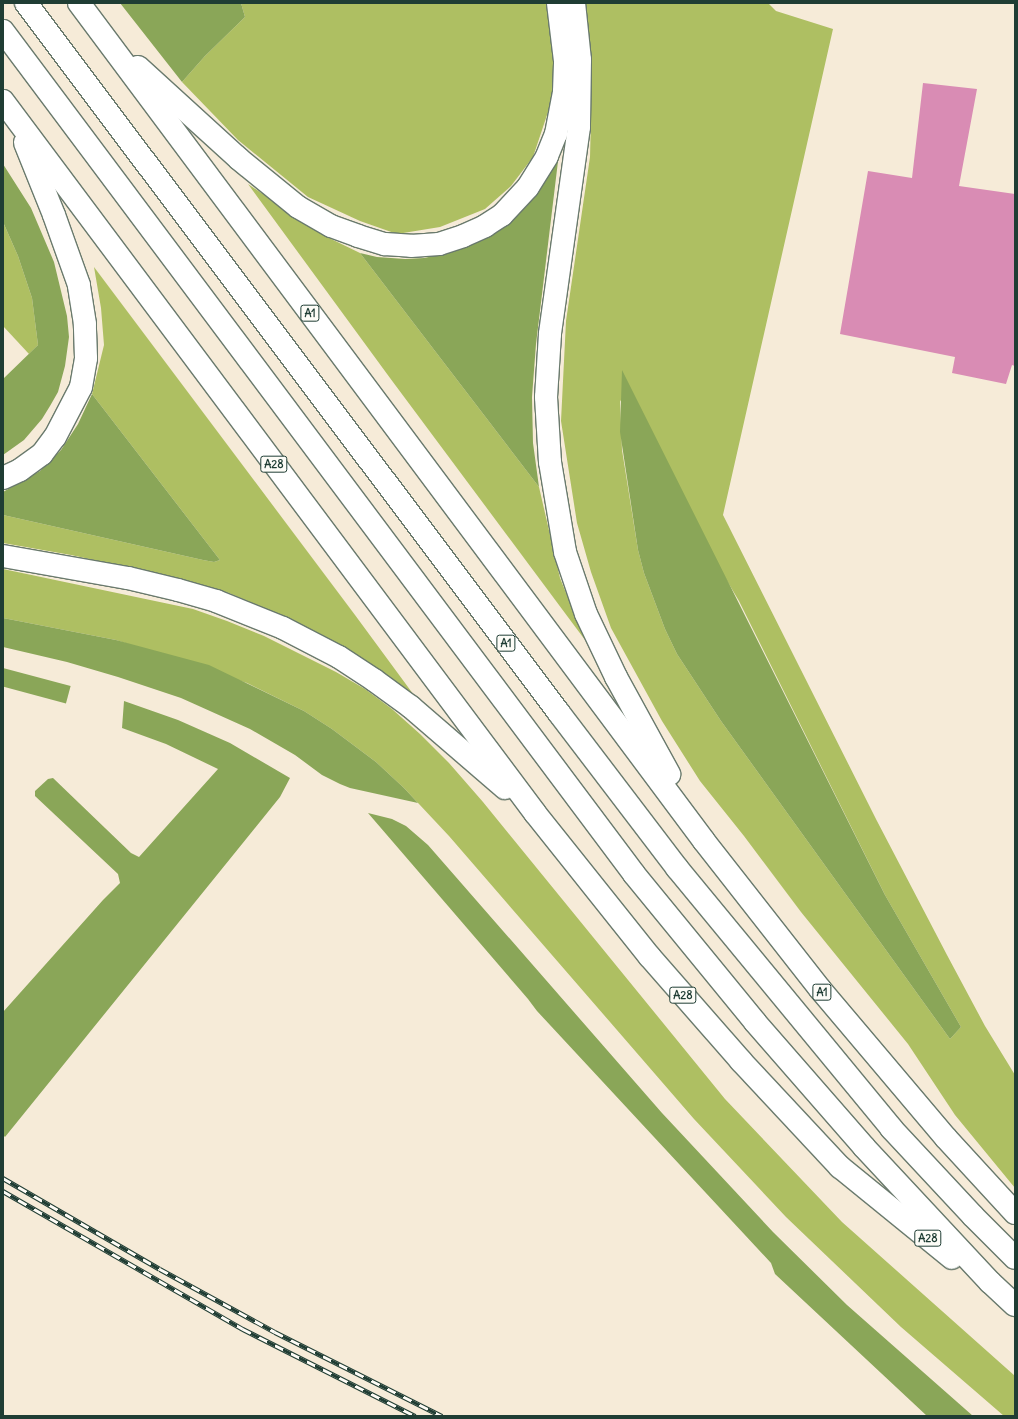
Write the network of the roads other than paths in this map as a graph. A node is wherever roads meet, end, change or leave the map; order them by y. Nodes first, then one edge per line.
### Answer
1 (26, 3) edge
2 (79, 3) edge
3 (558, 3) edge
4 (574, 3) edge
5 (3, 31) edge
6 (104, 37) junction
7 (8, 107) edge
8 (3, 478) edge
9 (3, 556) edge
10 (535, 813) junction
11 (704, 841) junction
12 (1015, 1213) edge
13 (1015, 1258) edge
14 (1015, 1305) edge
15 (1015, 1309) edge

1 - 13 highway, A1
2 - 6 highway, A1
3 - 6 highway, A1
4 - 11 highway, A1
5 - 14 highway
6 - 11 highway, A1
7 - 8 highway, A28
7 - 10 highway, A28
9 - 10 highway, A28
10 - 15 highway, A28
11 - 12 highway, A1

